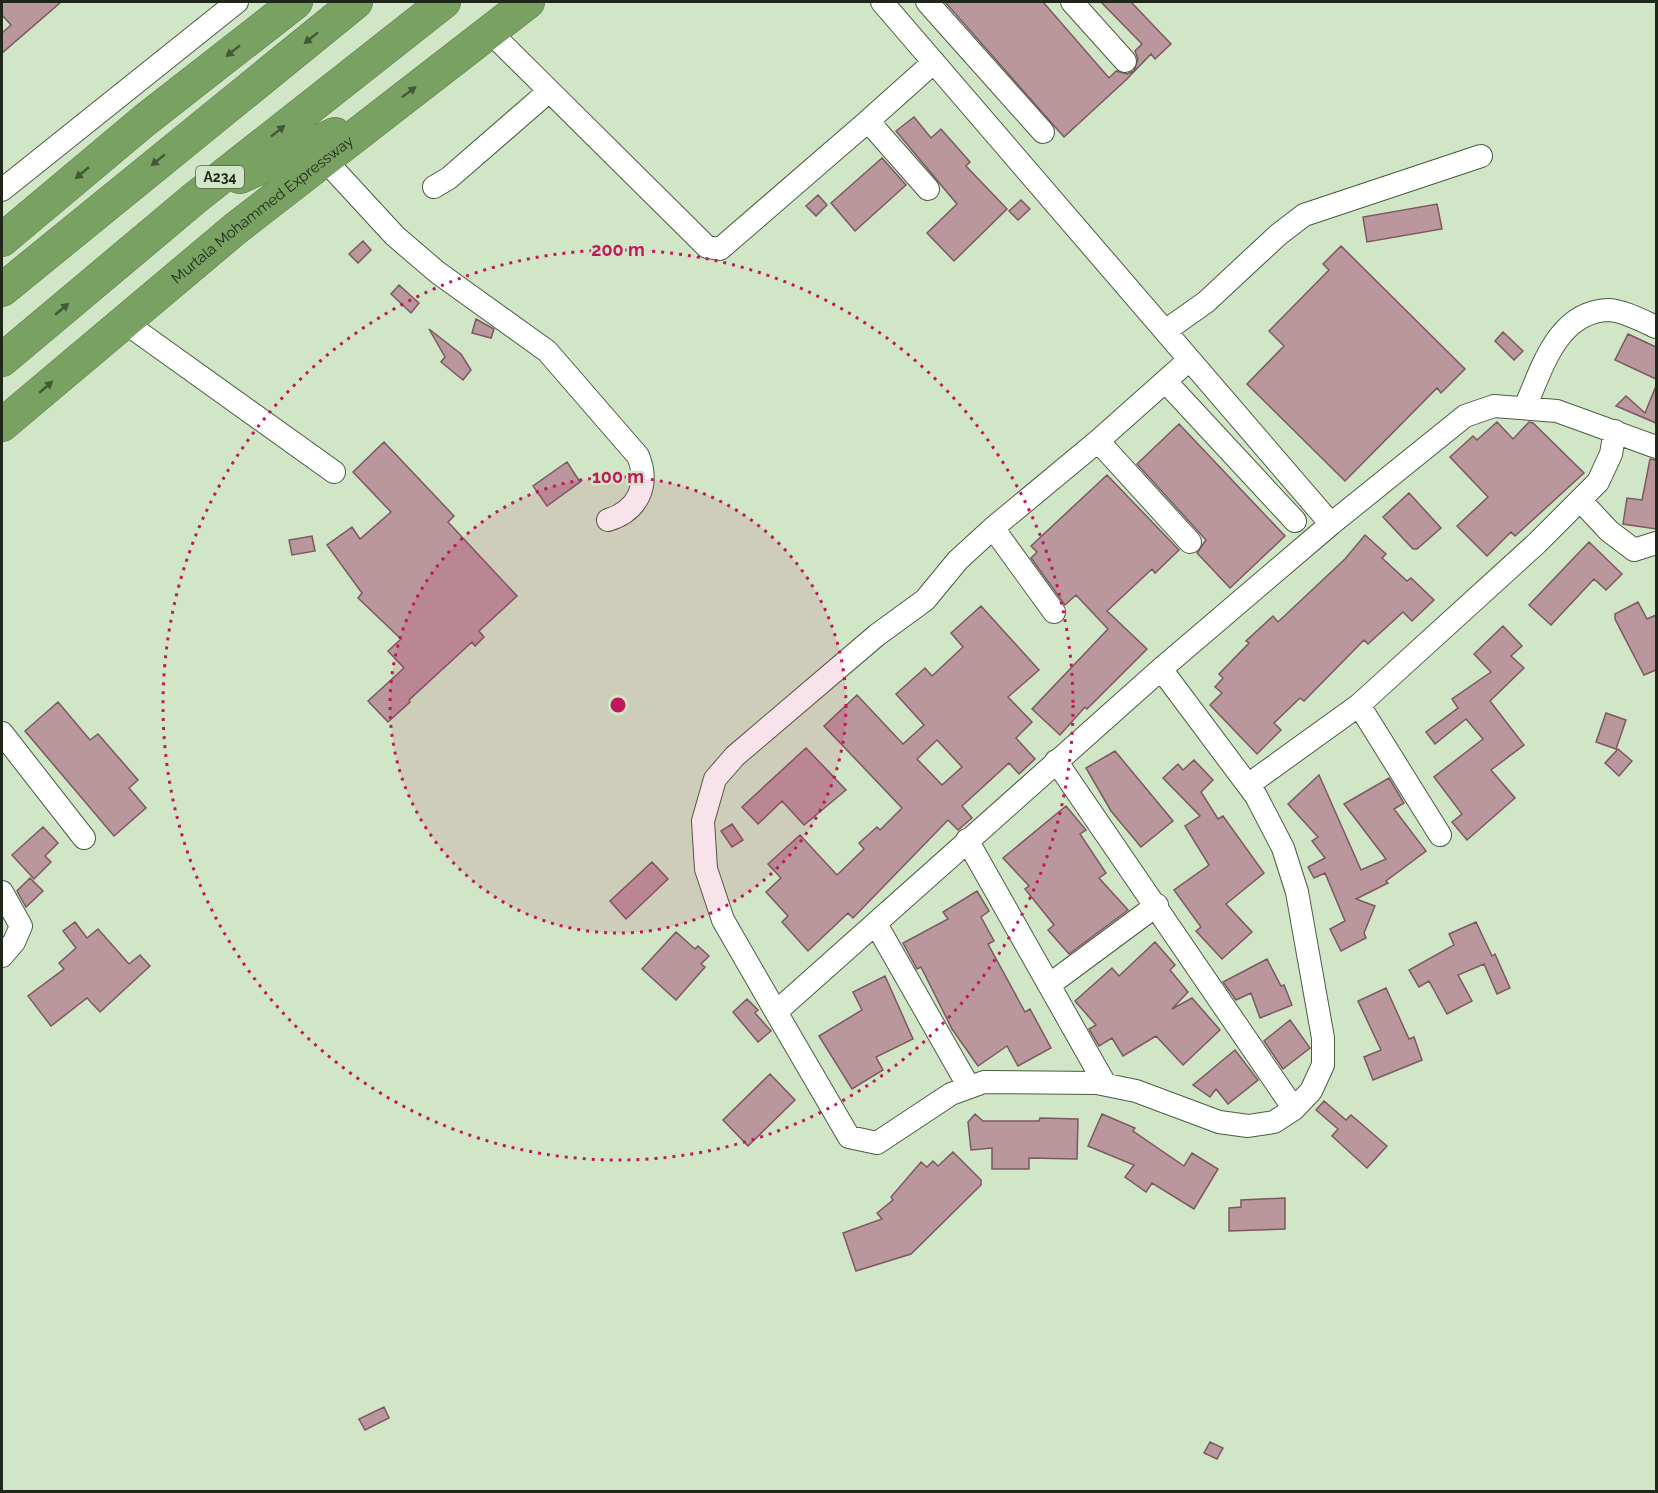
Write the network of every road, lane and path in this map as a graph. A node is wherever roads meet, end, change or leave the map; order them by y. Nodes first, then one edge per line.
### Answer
1 (237, 2) edge
2 (356, 2) edge
3 (444, 2) edge
4 (528, 2) edge
5 (882, 2) edge
6 (927, 2) edge
7 (1072, 2) edge
8 (289, 4) edge
9 (489, 31) junction
10 (1125, 61) dead end
11 (934, 62) junction
12 (549, 92) junction
13 (381, 114) junction
14 (868, 121) junction
15 (1043, 132) dead end
16 (1481, 156) dead end
17 (324, 159) junction
18 (434, 187) dead end
19 (928, 189) dead end
20 (2, 190) edge
21 (195, 198) junction
22 (2, 240) edge
23 (2, 290) edge
24 (123, 321) junction
25 (1656, 327) edge
26 (1165, 331) junction
27 (2, 360) edge
28 (1189, 360) junction
29 (1166, 382) junction
30 (1525, 407) junction
31 (2, 426) edge
32 (1615, 431) junction
33 (1098, 441) junction
34 (1656, 447) edge
35 (334, 472) dead end
36 (1580, 500) junction
37 (608, 520) dead end
38 (1295, 521) dead end
39 (1331, 524) junction
40 (993, 528) junction
41 (1190, 542) dead end
42 (1656, 543) edge
43 (1054, 612) dead end
44 (1161, 669) junction
45 (1359, 705) junction
46 (2, 733) edge
47 (1056, 761) junction
48 (1248, 785) junction
49 (1440, 835) dead end
50 (84, 838) dead end
51 (967, 840) junction
52 (2, 892) edge
53 (1157, 905) junction
54 (876, 924) junction
55 (2, 956) edge
56 (1049, 985) junction
57 (776, 1012) junction
58 (1105, 1084) junction
59 (969, 1087) junction
60 (1294, 1109) junction

1 - 20 street
2 -> 23 highway
21 -> 3 highway, A234
4 - 9 highway, Murtala Mohammed Expressway
5 - 11 street
6 - 15 street
7 - 10 street
8 -> 22 highway
9 - 12 street
13 -> 9 highway, Murtala Mohammed Expressway
11 - 14 street
11 - 26 street
12 - 14 street
12 - 18 street
13 - 17 highway, Murtala Mohammed Expressway
13 - 21 highway
14 - 19 street
16 - 26 street
17 - 24 highway, Murtala Mohammed Expressway
17 - 37 street
27 -> 21 highway, A234
31 -> 24 highway, Murtala Mohammed Expressway
24 - 35 street
25 - 30 street
26 - 28 street
28 - 29 street
28 - 39 street
29 - 33 street
29 - 38 street
30 - 32 street
30 - 39 street
32 - 34 street
32 - 36 street
33 - 40 street
33 - 41 street
36 - 42 street
36 - 45 street
39 - 44 street
40 - 43 street
40 - 57 street
44 - 47 street
44 - 48 street
45 - 48 street
45 - 49 street
46 - 50 street
47 - 51 street
47 - 53 street
48 - 60 street
51 - 54 street
51 - 56 street
52 - 55 street
53 - 56 street
53 - 60 street
54 - 57 street
54 - 59 street
56 - 58 street
57 - 59 street
58 - 59 street
58 - 60 street

